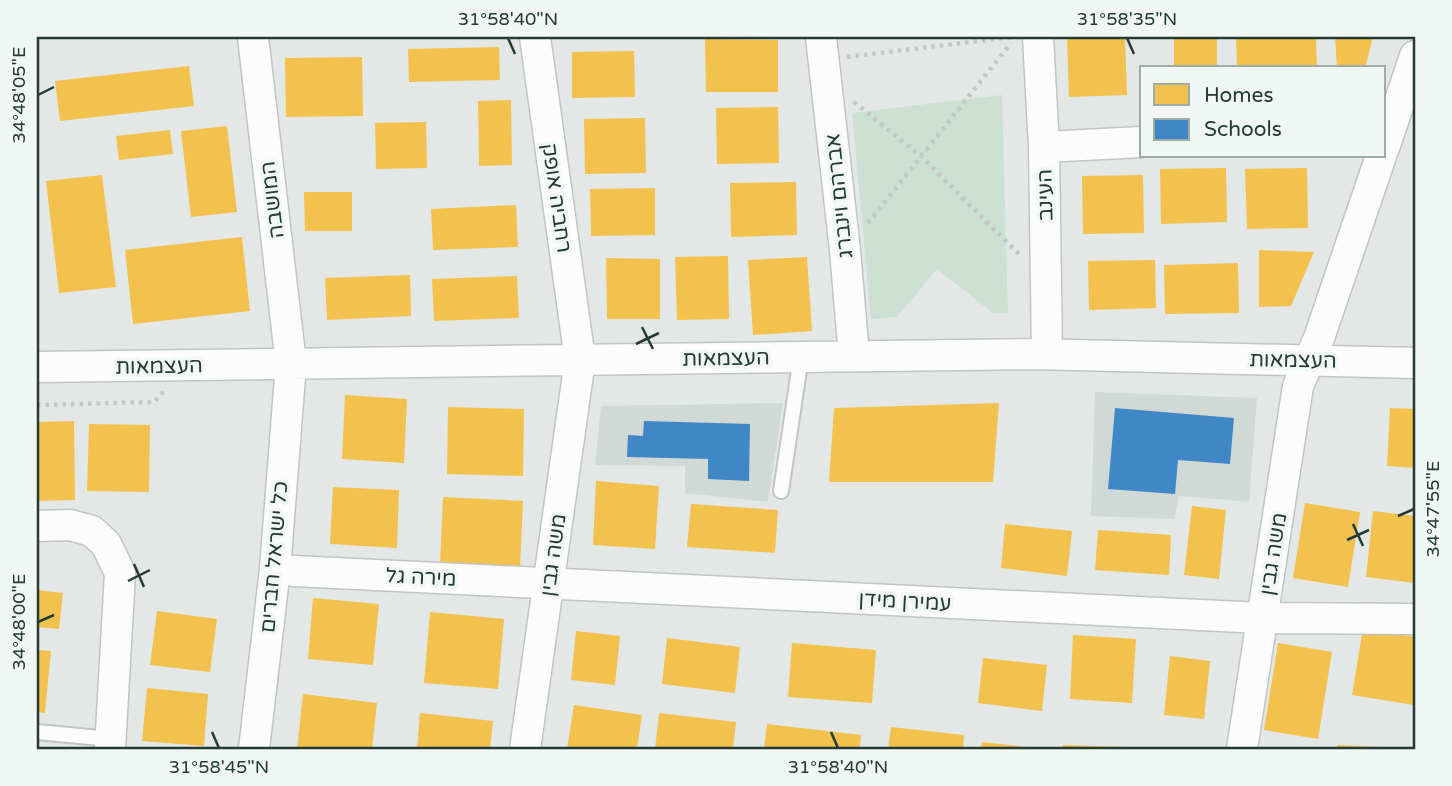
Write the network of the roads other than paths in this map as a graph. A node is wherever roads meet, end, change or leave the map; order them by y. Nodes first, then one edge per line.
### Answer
1 (253, 37) edge
2 (535, 37) edge
3 (1038, 37) edge
4 (1415, 56) edge
5 (823, 58) edge
6 (1386, 134) edge
7 (1140, 142) edge
8 (1044, 148) junction
9 (1380, 158) edge
10 (1047, 354) junction
11 (854, 356) junction
12 (801, 357) junction
13 (580, 360) junction
14 (1309, 361) junction
15 (1415, 363) edge
16 (291, 364) junction
17 (37, 367) edge
18 (781, 491) dead end
19 (37, 526) edge
20 (294, 570) dead end
21 (549, 584) junction
22 (1262, 618) junction
23 (1415, 619) edge
24 (37, 732) edge
25 (110, 744) edge
26 (254, 749) edge
27 (525, 749) edge
28 (1242, 749) edge

1 - 16 street, המושבה
2 - 13 street, רחביה אופק
3 - 8 street, העינב
4 - 6 street
5 - 11 street, אברהם וינברג
7 - 8 street
8 - 10 street, העינב
9 - 14 street, משה גבין
10 - 11 street, העצמאות
10 - 14 street, העצמאות
11 - 12 street, העצמאות
12 - 13 street, העצמאות
12 - 18 lane
13 - 16 street, העצמאות
13 - 21 street, משה גבין
14 - 15 street, העצמאות
14 - 22 street, משה גבין
16 - 17 street, העצמאות
16 - 26 street, כל ישראל חברים
19 - 25 street
20 - 21 street, מירה גל
21 - 22 street, עמירן מידן
21 - 27 street, משה גבין
22 - 23 street, עמירן מידן
22 - 28 street, משה גבין
24 - 25 lane

